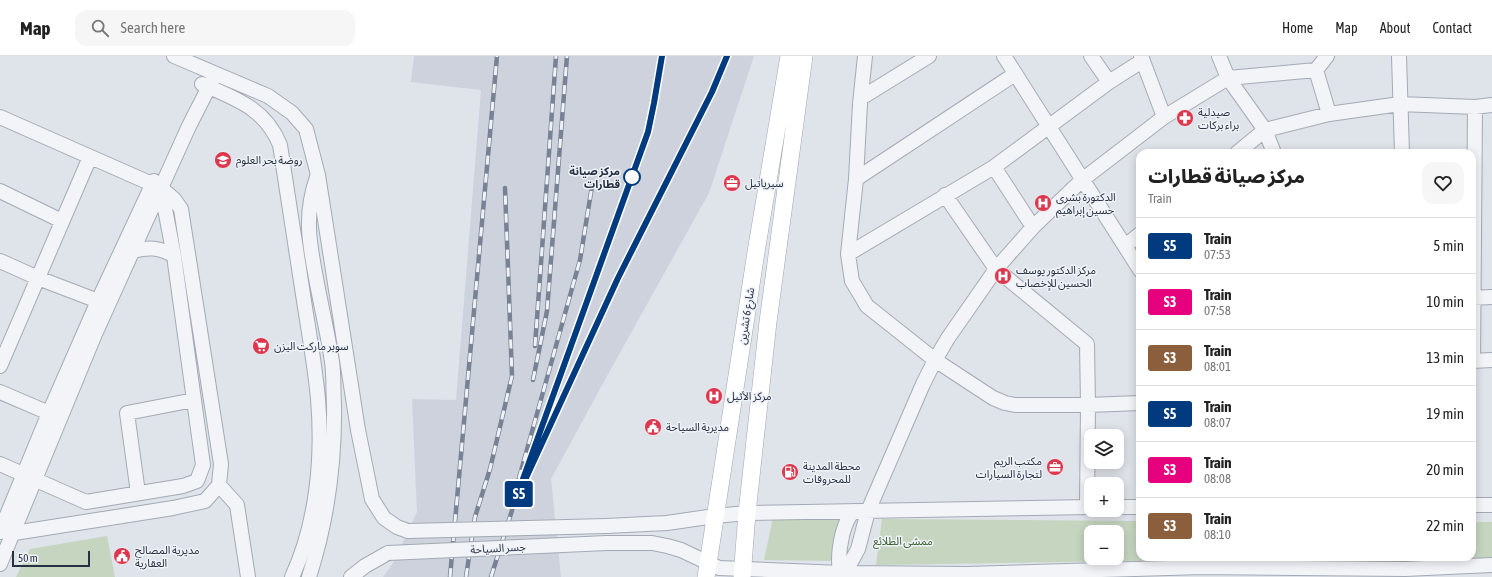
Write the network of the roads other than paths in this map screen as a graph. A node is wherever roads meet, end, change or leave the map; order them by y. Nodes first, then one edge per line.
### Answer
1 (174, 56) edge
2 (789, 56) edge
3 (804, 56) edge
4 (865, 56) edge
5 (929, 56) edge
6 (1004, 56) edge
7 (1091, 56) edge
8 (1219, 56) edge
9 (1327, 56) edge
10 (1399, 56) edge
11 (1141, 58) edge
12 (1316, 70) junction
13 (1015, 74) junction
14 (1228, 78) junction
15 (209, 79) junction
16 (1108, 82) junction
17 (861, 98) junction
18 (1400, 104) junction
19 (1492, 105) edge
20 (284, 106) junction
21 (1475, 107) junction
22 (1329, 114) junction
23 (0, 117) edge
24 (1164, 117) junction
25 (267, 122) junction
26 (1049, 127) junction
27 (1265, 130) junction
28 (1242, 149) edge
29 (1272, 149) edge
30 (1402, 149) edge
31 (1475, 149) edge
32 (90, 157) junction
33 (994, 167) junction
34 (318, 175) junction
35 (856, 179) junction
36 (1082, 180) junction
37 (157, 186) junction
38 (0, 191) edge
39 (945, 195) junction
40 (62, 220) junction
41 (1033, 227) junction
42 (1136, 237) edge
43 (1125, 246) junction
44 (133, 251) junction
45 (848, 254) junction
46 (174, 256) junction
47 (0, 260) edge
48 (1136, 264) edge
49 (996, 269) junction
50 (38, 278) junction
51 (1492, 297) edge
52 (1476, 298) edge
53 (98, 301) junction
54 (935, 360) junction
55 (1492, 360) edge
56 (1476, 361) edge
57 (0, 366) edge
58 (0, 392) edge
59 (194, 400) junction
60 (1136, 403) edge
61 (1088, 405) junction
62 (49, 413) junction
63 (0, 464) edge
64 (30, 477) junction
65 (1089, 477) edge
66 (219, 485) junction
67 (138, 493) junction
68 (1476, 505) edge
69 (1492, 505) edge
70 (1084, 507) edge
71 (1124, 507) edge
72 (1136, 507) edge
73 (861, 511) junction
74 (747, 514) junction
75 (715, 516) junction
76 (7, 533) edge
77 (0, 564) edge
78 (1492, 565) edge
79 (1202, 567) edge
80 (1221, 567) edge
81 (707, 570) edge
82 (743, 573) edge
83 (1328, 573) edge
84 (1426, 573) edge
85 (841, 575) edge
86 (967, 575) edge
87 (248, 577) edge
88 (292, 577) edge
89 (309, 577) edge
90 (351, 577) edge

1 - 15 street
2 - 75 main road, شارع 6 تشرين
3 - 74 main road, شارع 6 تشرين
4 - 17 street
5 - 17 street
6 - 13 street
7 - 16 street
8 - 14 street
9 - 12 street
10 - 18 street
11 - 16 street
11 - 24 street
12 - 14 street
12 - 22 street
13 - 26 street
13 - 35 street
14 - 24 street
14 - 27 street
15 - 20 street
15 - 25 street
15 - 37 street
16 - 26 street
17 - 35 street
18 - 21 street
18 - 22 street
18 - 30 street
19 - 21 street
20 - 25 street
20 - 34 street
21 - 31 street
22 - 27 street
23 - 32 street
24 - 36 street
25 - 88 street
26 - 33 street
26 - 36 street
27 - 28 street
27 - 29 street
32 - 37 street
32 - 40 street
33 - 39 street
33 - 41 street
34 - 75 street, جسر السياحة, bridge
34 - 89 street
35 - 45 street
36 - 41 street
36 - 43 street
37 - 44 street
37 - 46 street
37 - 53 street
37 - 66 street
38 - 40 street
39 - 45 street
39 - 49 street
40 - 50 street
41 - 49 street
42 - 43 street
43 - 48 street
44 - 46 street
44 - 64 street
45 - 54 street
46 - 59 street
47 - 50 street
49 - 54 street
49 - 61 street
50 - 53 street
50 - 57 street
51 - 52 street
53 - 62 street
54 - 61 street
54 - 73 street
55 - 56 street
58 - 62 street
59 - 67 street
59 - 67 street
60 - 61 street
61 - 65 street
62 - 64 street
63 - 64 street
64 - 67 street
64 - 76 street
66 - 76 street
66 - 87 street
68 - 69 street
70 - 73 street, جسر السياحة
71 - 72 street
73 - 74 street, جسر السياحة
73 - 85 street
73 - 85 street
74 - 75 street, جسر السياحة
74 - 82 main road, شارع 6 تشرين
75 - 81 main road, شارع 6 تشرين
76 - 77 street
78 - 84 street, جسر السياحة
79 - 80 street, جسر السياحة
79 - 86 street, جسر السياحة
80 - 83 street, جسر السياحة
81 - 82 street, جسر السياحة
81 - 90 street, جسر السياحة, bridge
82 - 85 street, جسر السياحة
83 - 84 street, جسر السياحة
85 - 86 street, جسر السياحة

